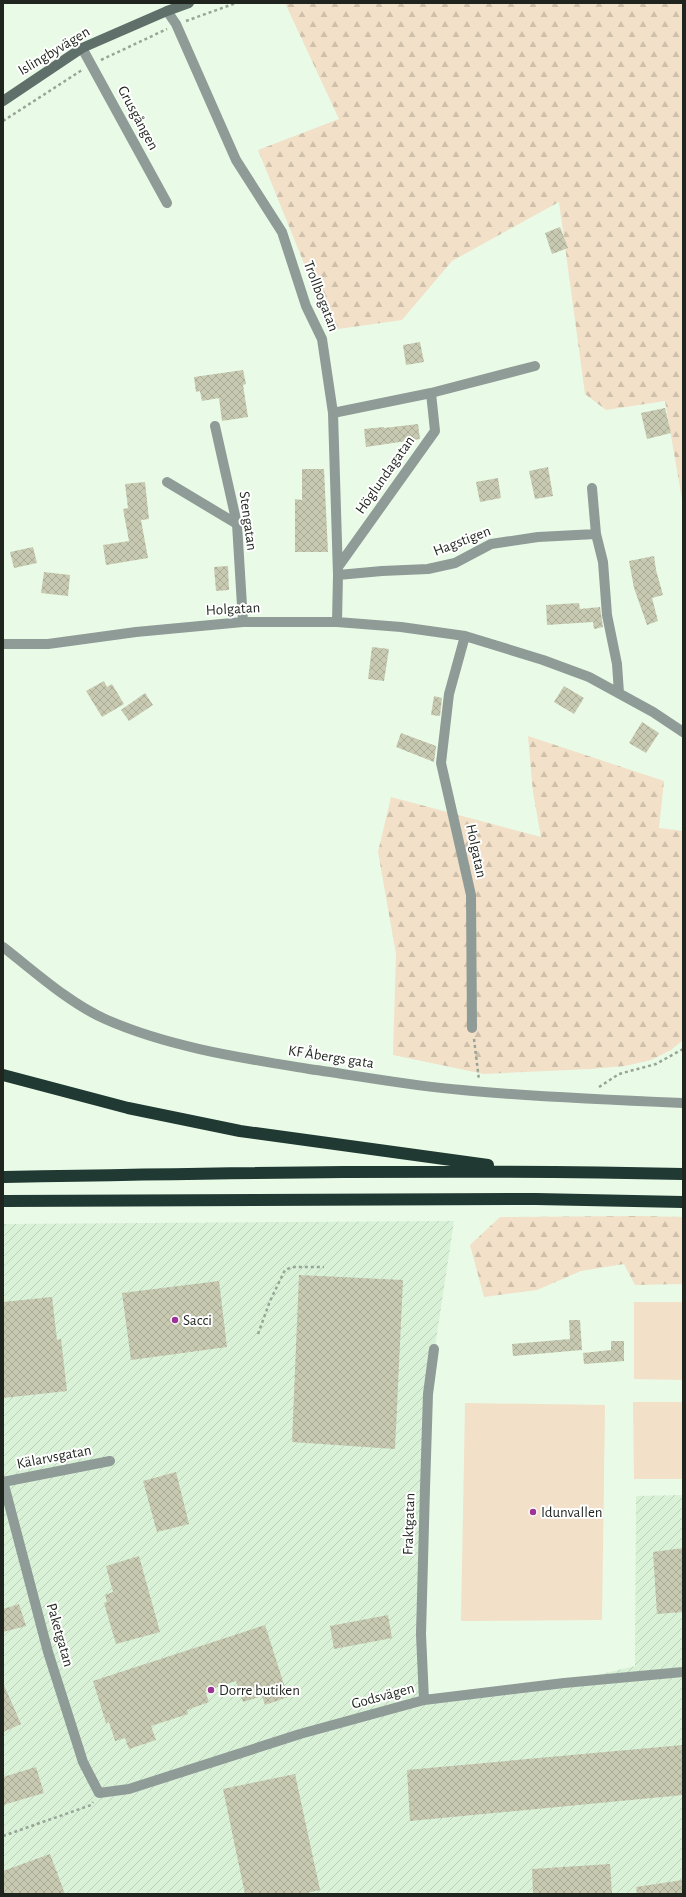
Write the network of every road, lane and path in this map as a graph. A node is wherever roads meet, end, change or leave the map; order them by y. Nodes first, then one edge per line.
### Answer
1 (189, 3) edge
2 (236, 3) edge
3 (167, 11) junction
4 (176, 24) junction
5 (82, 48) junction
6 (91, 64) junction
7 (3, 101) edge
8 (3, 121) edge
9 (166, 203) dead end
10 (535, 366) dead end
11 (431, 393) junction
12 (333, 413) junction
13 (215, 426) dead end
14 (167, 482) dead end
15 (592, 488) dead end
16 (236, 524) junction
17 (596, 534) junction
18 (338, 571) junction
19 (243, 622) junction
20 (337, 622) junction
21 (465, 636) junction
22 (3, 644) edge
23 (619, 693) junction
24 (683, 732) edge
25 (3, 946) edge
26 (472, 1028) joint
27 (683, 1049) edge
28 (3, 1075) edge
29 (486, 1083) dead end
30 (598, 1088) dead end
31 (683, 1103) edge
32 (533, 1171) junction
33 (683, 1174) edge
34 (3, 1177) edge
35 (3, 1201) edge
36 (683, 1202) edge
37 (324, 1267) dead end
38 (258, 1334) dead end
39 (434, 1349) dead end
40 (110, 1461) dead end
41 (3, 1482) edge
42 (683, 1672) edge
43 (424, 1700) junction
44 (99, 1793) junction
45 (3, 1836) edge

1 - 3 street, Islingbyvägen
2 - 4 path
3 - 4 street, Trollbogatan
3 - 5 street, Islingbyvägen
4 - 6 path
4 - 12 street, Trollbogatan
5 - 6 street, Grusgången
5 - 7 street, Islingbyvägen
6 - 8 path
6 - 9 street, Grusgången
10 - 11 street
11 - 12 street
11 - 18 street, Höglundagatan
12 - 18 street, Trollbogatan
13 - 16 street, Stengatan
14 - 16 street
15 - 17 street
16 - 19 street, Stengatan
17 - 18 street, Hagstigen
17 - 23 street
18 - 20 street, Trollbogatan
19 - 20 street, Holgatan
19 - 22 street, Holgatan
20 - 21 street, Holgatan
21 - 23 street, Holgatan
21 - 26 street, Holgatan
23 - 24 street, Holgatan
25 - 31 street, KF Åbergs gata
26 - 29 path
27 - 30 path
28 - 32 highway
32 - 33 highway
32 - 34 highway
35 - 36 highway
37 - 38 path
39 - 43 street, Fraktgatan
40 - 41 street, Kälarvsgatan
41 - 44 street, Paketgatan
42 - 43 street, Godsvägen
43 - 44 street, Godsvägen
44 - 45 path

